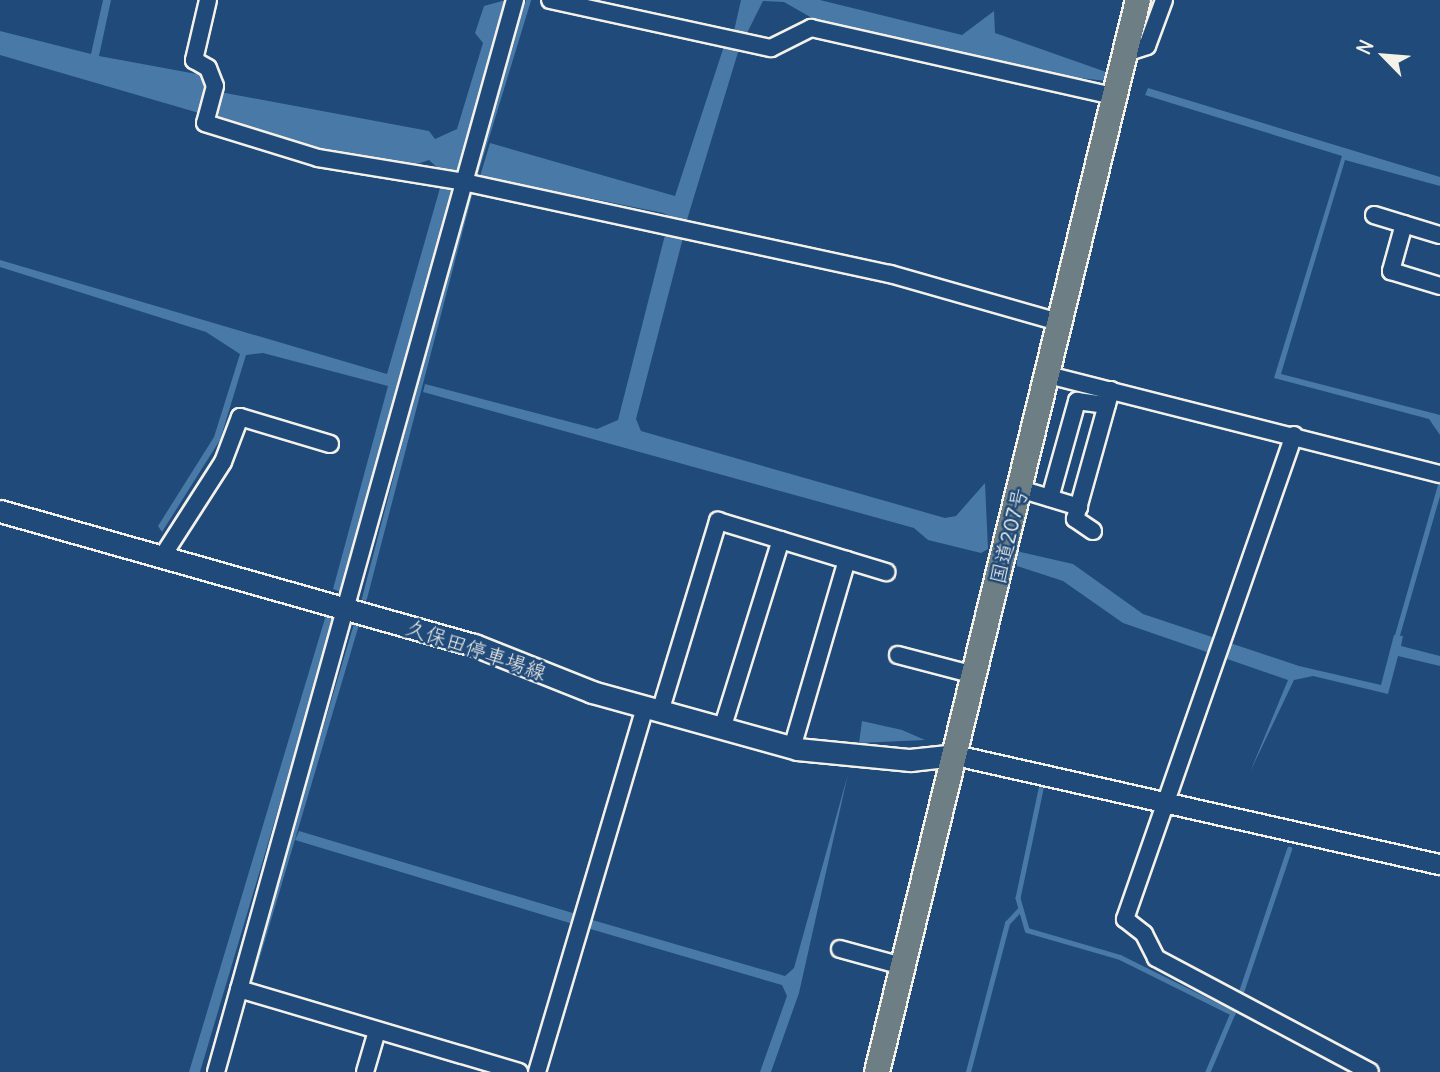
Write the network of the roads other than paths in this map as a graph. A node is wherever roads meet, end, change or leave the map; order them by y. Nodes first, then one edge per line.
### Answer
1 (208, 0) edge
2 (515, 0) edge
3 (550, 0) edge
4 (1138, 0) edge
5 (1164, 0) edge
6 (1126, 53) junction
7 (1116, 97) junction
8 (459, 182) junction
9 (1374, 215) dead end
10 (1404, 224) junction
11 (1440, 235) edge
12 (1440, 286) edge
13 (1062, 323) junction
14 (1048, 375) junction
15 (1109, 397) junction
16 (1294, 435) junction
17 (330, 444) dead end
18 (1440, 474) edge
19 (1020, 489) junction
20 (1050, 498) junction
21 (1079, 507) junction
22 (0, 511) edge
23 (1093, 530) dead end
24 (781, 540) junction
25 (162, 556) junction
26 (846, 560) junction
27 (886, 572) dead end
28 (349, 609) junction
29 (898, 655) dead end
30 (974, 675) junction
31 (653, 710) junction
32 (722, 729) junction
33 (792, 748) junction
34 (955, 755) junction
35 (1163, 800) junction
36 (1440, 864) edge
37 (840, 949) dead end
38 (902, 966) junction
39 (239, 989) junction
40 (377, 1031) junction
41 (216, 1072) edge
42 (365, 1072) edge
43 (519, 1072) edge
44 (537, 1072) edge
45 (877, 1072) edge
46 (1370, 1072) edge

1 - 8 street
2 - 8 street
3 - 7 street
4 - 6 highway, 国道207号
5 - 6 street
6 - 7 highway, 国道207号
7 - 13 highway, 国道207号
8 - 13 street
8 - 28 street
9 - 10 street
10 - 11 street
10 - 12 street
13 - 14 highway, 国道207号
14 - 15 street
14 - 19 highway, 国道207号
15 - 16 street
15 - 20 street
15 - 21 street
16 - 18 street
16 - 35 street
17 - 25 street
19 - 20 street
19 - 30 highway, 国道207号
20 - 21 street
21 - 23 street
22 - 25 main road, 久保田停車場線
24 - 26 street
24 - 31 street
24 - 32 street
25 - 28 main road, 久保田停車場線
26 - 27 street
26 - 33 street
28 - 31 main road, 久保田停車場線
28 - 39 street
29 - 30 street
30 - 34 highway, 国道207号
31 - 32 main road, 久保田停車場線
31 - 44 street
32 - 33 main road, 久保田停車場線
33 - 34 main road, 久保田停車場線
34 - 35 street
34 - 38 highway, 国道207号
35 - 36 street
35 - 46 street
37 - 38 street
38 - 45 highway, 国道207号
39 - 40 street
39 - 41 street
40 - 42 street
40 - 43 street

